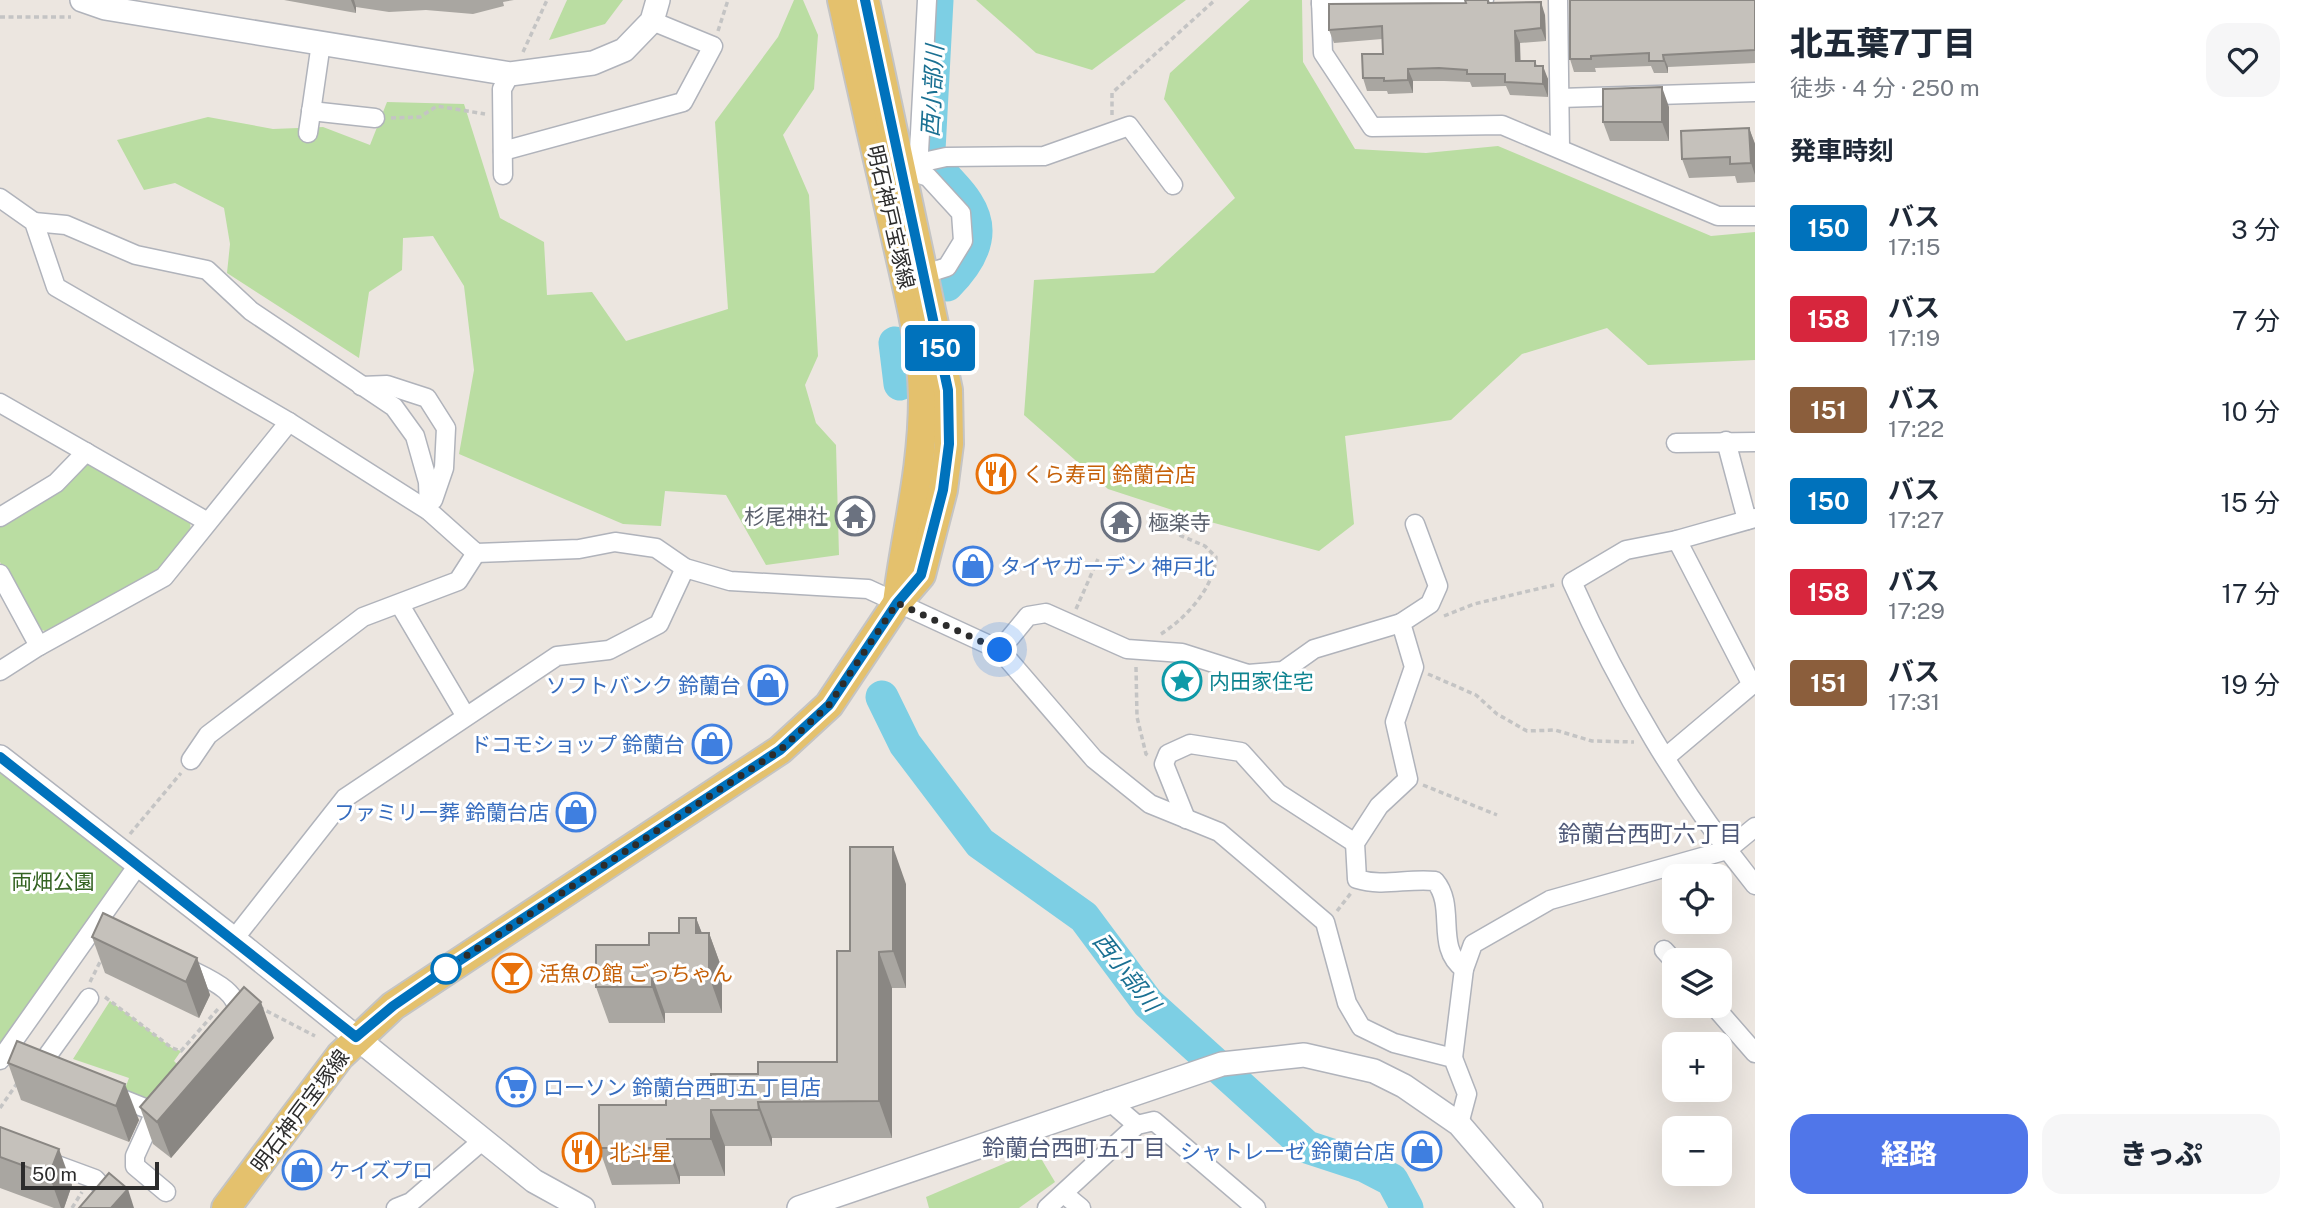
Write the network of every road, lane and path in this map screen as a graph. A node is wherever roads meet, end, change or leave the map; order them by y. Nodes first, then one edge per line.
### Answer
1 (547, 0) edge
2 (728, 0) edge
3 (842, 0) edge
4 (865, 0) edge
5 (927, 0) edge
6 (1215, 0) edge
7 (1484, 0) edge
8 (1558, 0) edge
9 (1321, 2) edge
10 (82, 9) edge
11 (655, 10) edge
12 (0, 17) edge
13 (321, 43) junction
14 (713, 46) junction
15 (510, 74) junction
16 (1755, 92) edge
17 (1560, 98) junction
18 (311, 111) junction
19 (502, 116) junction
20 (375, 118) joint
21 (1112, 131) junction
22 (308, 133) dead end
23 (1560, 147) junction
24 (503, 151) junction
25 (901, 167) junction
26 (503, 175) dead end
27 (1173, 185) dead end
28 (0, 198) edge
29 (1755, 216) edge
30 (34, 222) junction
31 (925, 274) junction
32 (361, 386) junction
33 (0, 403) edge
34 (289, 422) junction
35 (1726, 440) junction
36 (1755, 442) edge
37 (1676, 443) dead end
38 (86, 452) junction
39 (429, 511) junction
40 (0, 517) edge
41 (1751, 519) edge
42 (206, 521) junction
43 (1415, 524) dead end
44 (1177, 534) dead end
45 (1678, 540) junction
46 (476, 553) junction
47 (1098, 559) dead end
48 (685, 568) junction
49 (0, 574) edge
50 (1572, 582) junction
51 (897, 603) junction
52 (400, 605) junction
53 (1436, 619) dead end
54 (1070, 624) junction
55 (1401, 624) junction
56 (39, 646) junction
57 (1000, 650) junction
58 (1131, 650) junction
59 (1414, 667) junction
60 (0, 671) edge
61 (1753, 684) edge
62 (465, 715) junction
63 (1662, 749) junction
64 (0, 757) edge
65 (191, 760) joint
66 (1164, 764) junction
67 (1408, 779) junction
68 (1497, 815) dead end
69 (1186, 819) junction
70 (1755, 827) edge
71 (130, 834) dead end
72 (1356, 843) junction
73 (1727, 850) junction
74 (138, 864) junction
75 (1357, 879) junction
76 (1755, 885) edge
77 (98, 921) junction
78 (1325, 922) junction
79 (115, 930) edge
80 (234, 939) junction
81 (173, 961) edge
82 (1464, 969) junction
83 (94, 996) joint
84 (235, 1001) junction
85 (1724, 1018) edge
86 (315, 1036) dead end
87 (356, 1037) junction
88 (224, 1038) edge
89 (1755, 1053) edge
90 (3, 1056) edge
91 (1453, 1058) junction
92 (41, 1066) junction
93 (88, 1085) edge
94 (173, 1099) edge
95 (1108, 1100) junction
96 (0, 1108) edge
97 (155, 1112) junction
98 (1459, 1124) junction
99 (1137, 1125) junction
100 (482, 1141) junction
101 (0, 1144) edge
102 (166, 1192) dead end
103 (1064, 1194) junction
104 (827, 1204) edge
105 (577, 1207) edge
106 (103, 1208) edge
107 (226, 1208) edge
108 (396, 1208) edge
109 (799, 1208) edge
110 (1047, 1208) edge
111 (1081, 1208) edge
112 (1256, 1208) edge
113 (1531, 1208) edge

1 - 15 path
2 - 14 path
3 - 51 main road, 明石神戸宝塚線
4 - 25 main road, 明石神戸宝塚線
5 - 25 street
6 - 21 path
7 - 9 street
8 - 17 street
9 - 23 street
10 - 12 path
10 - 13 street
11 - 14 street
11 - 15 street
13 - 15 street
13 - 18 street
14 - 24 street
15 - 19 street
16 - 17 street
17 - 23 street
18 - 20 street
18 - 22 street
19 - 20 path
19 - 24 street
21 - 25 street
21 - 27 street
23 - 29 street
24 - 26 street
25 - 31 main road, 明石神戸宝塚線
25 - 31 street
28 - 30 street
30 - 32 street
30 - 34 street
31 - 51 main road, 明石神戸宝塚線
32 - 39 street
32 - 39 street
33 - 38 street
34 - 39 street
34 - 42 street
35 - 36 street
35 - 37 street
35 - 41 street
38 - 40 street
38 - 42 street
39 - 46 street
41 - 45 street
42 - 56 street
43 - 55 street
44 - 58 path
45 - 50 street
45 - 61 street
46 - 48 street
46 - 52 street
47 - 54 path
48 - 51 street
48 - 62 street
49 - 56 street
50 - 53 path
50 - 63 street
51 - 57 street
51 - 87 main road, 明石神戸宝塚線
52 - 62 street
52 - 65 street
54 - 57 street
54 - 58 street
55 - 58 street
55 - 59 street
56 - 60 street
57 - 69 street
58 - 66 path
59 - 63 path
59 - 67 street
61 - 63 street
62 - 80 street
63 - 73 street
64 - 74 street
65 - 71 path
66 - 69 street
66 - 72 street
67 - 68 path
67 - 72 street
69 - 78 street
70 - 73 street
72 - 75 street
73 - 76 street
73 - 82 street
74 - 77 street
74 - 80 street
75 - 78 path
75 - 82 street
77 - 79 street
77 - 90 street
78 - 91 street
80 - 87 street
81 - 84 street
82 - 91 street
83 - 84 path
83 - 92 street
84 - 86 path
84 - 88 street
85 - 89 street
87 - 100 street
87 - 107 main road, 明石神戸宝塚線
90 - 92 street
91 - 98 street
92 - 96 path
93 - 97 street
94 - 97 street
95 - 98 street
95 - 99 street
95 - 104 street
97 - 102 street
98 - 113 street
99 - 103 street
99 - 112 street
100 - 105 street
100 - 108 street
101 - 106 street
103 - 110 street
103 - 111 street
104 - 109 street

